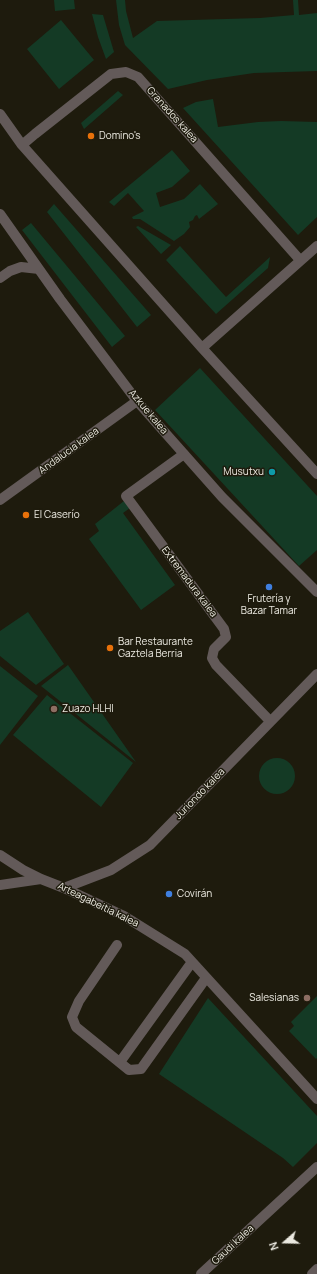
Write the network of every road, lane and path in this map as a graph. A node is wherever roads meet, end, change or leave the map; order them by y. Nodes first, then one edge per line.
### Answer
1 (0, 114) edge
2 (22, 145) junction
3 (0, 214) edge
4 (316, 250) edge
5 (300, 260) junction
6 (39, 269) junction
7 (0, 278) edge
8 (202, 348) junction
9 (137, 401) junction
10 (184, 454) junction
11 (317, 474) edge
12 (0, 500) edge
13 (317, 592) edge
14 (317, 674) edge
15 (270, 721) junction
16 (0, 855) edge
17 (41, 880) junction
18 (0, 885) edge
19 (64, 888) junction
20 (118, 945) dead end
21 (192, 962) junction
22 (206, 978) junction
23 (120, 1062) junction
24 (317, 1099) edge
25 (317, 1167) edge
26 (317, 1269) edge
27 (317, 1273) edge
28 (201, 1274) edge

1 - 2 street
2 - 5 street, Granados kalea
2 - 8 street
3 - 6 street, Azkue kalea
4 - 5 street
5 - 8 street
6 - 7 street
6 - 9 street, Azkue kalea
8 - 11 street
9 - 10 street, Azkue kalea
9 - 12 street, Andalucia kalea
10 - 13 street, Azkue kalea
10 - 15 street, Extremadura kalea
14 - 15 street, Juriondo kalea
15 - 19 street, Juriondo kalea
16 - 17 street, Arteagabeitia kalea
17 - 18 street, Arteagabeitia kalea
17 - 19 street, Arteagabeitia kalea
19 - 21 street, Arteagabeitia kalea
20 - 23 street
21 - 22 street, Arteagabeitia kalea
21 - 23 street
22 - 23 street
22 - 24 street, Arteagabeitia kalea
25 - 28 street, Gaudi kalea
26 - 27 street

